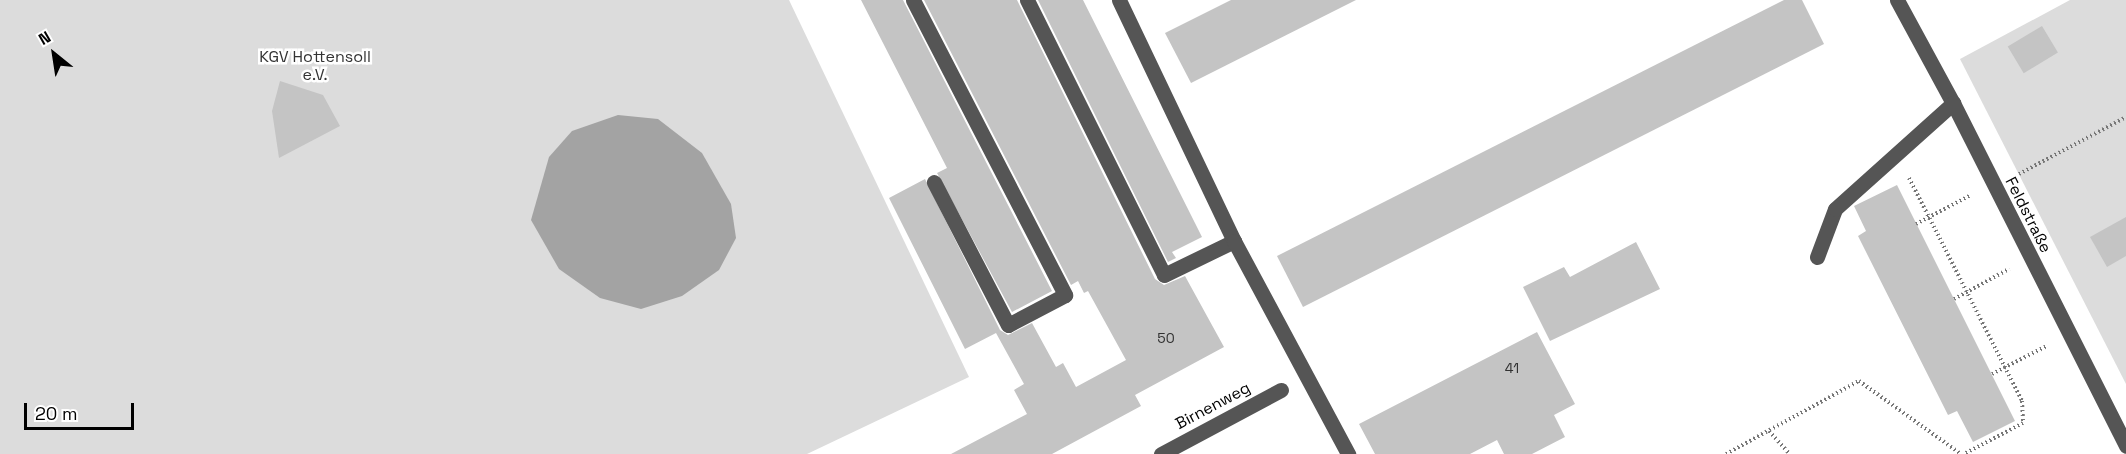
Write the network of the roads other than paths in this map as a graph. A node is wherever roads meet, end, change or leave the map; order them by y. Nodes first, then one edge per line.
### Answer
1 (913, 0) edge
2 (1027, 0) edge
3 (1119, 0) edge
4 (1897, 0) edge
5 (1953, 103) junction
6 (934, 182) dead end
7 (1234, 241) junction
8 (1817, 258) dead end
9 (1281, 390) dead end
10 (2126, 446) edge
11 (1161, 454) edge
12 (1347, 454) edge

1 - 6 street
2 - 7 street
3 - 7 street
4 - 5 street, Feldstraße
5 - 8 street
5 - 10 street, Feldstraße
7 - 12 street
9 - 11 street, Birnenweg

